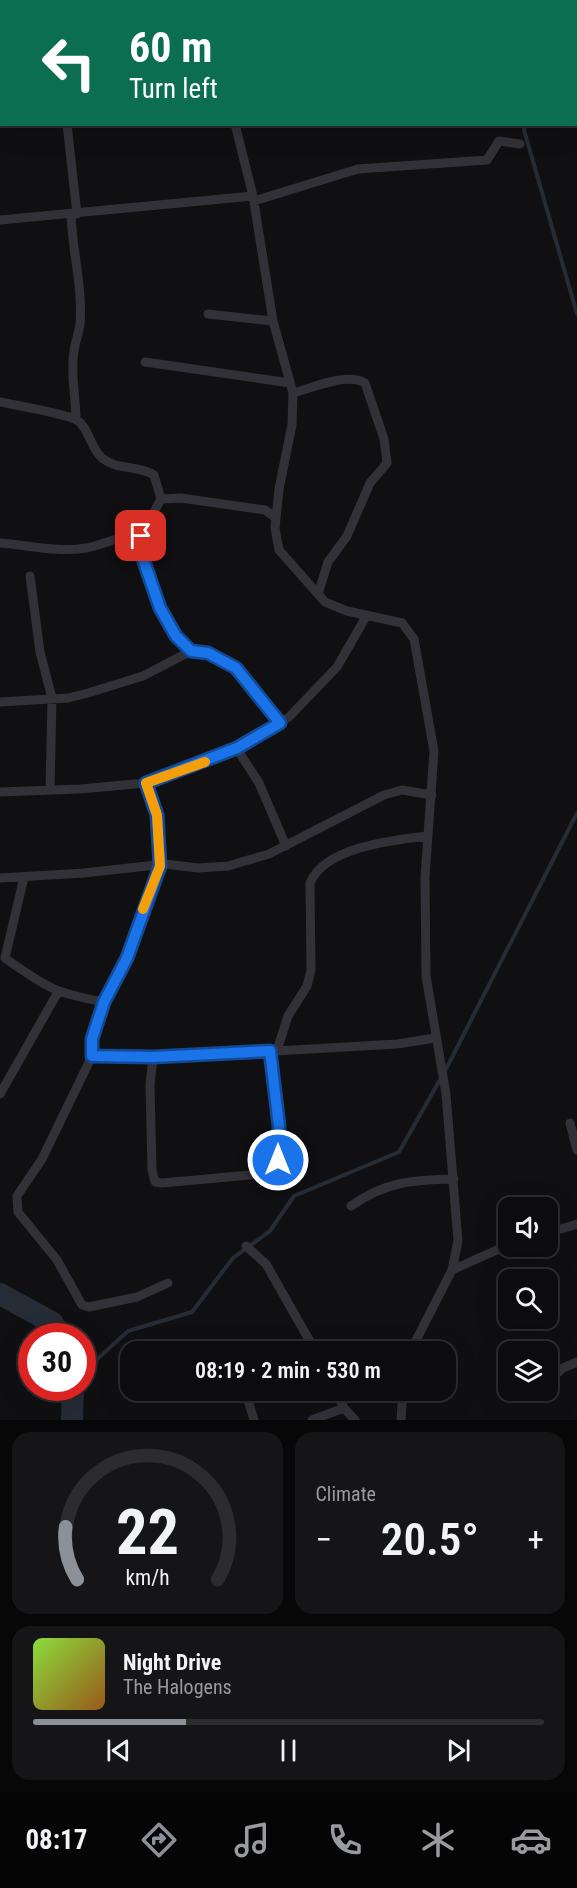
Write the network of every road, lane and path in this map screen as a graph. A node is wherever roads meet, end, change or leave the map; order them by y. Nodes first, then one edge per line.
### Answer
1 (67, 126) edge
2 (235, 126) edge
3 (520, 144) dead end
4 (253, 199) junction
5 (74, 214) junction
6 (0, 220) edge
7 (207, 314) dead end
8 (273, 321) junction
9 (145, 362) dead end
10 (290, 382) junction
11 (293, 393) junction
12 (0, 402) edge
13 (76, 420) junction
14 (160, 500) junction
15 (276, 518) junction
16 (141, 536) junction
17 (0, 543) edge
18 (30, 576) dead end
19 (318, 594) junction
20 (367, 615) junction
21 (191, 651) junction
22 (52, 698) junction
23 (0, 702) edge
24 (280, 723) junction
25 (237, 748) junction
26 (146, 783) junction
27 (50, 790) junction
28 (0, 792) edge
29 (432, 795) junction
30 (428, 836) junction
31 (286, 846) junction
32 (160, 866) junction
33 (24, 877) junction
34 (0, 878) edge
35 (58, 992) junction
36 (104, 1002) junction
37 (435, 1038) junction
38 (273, 1050) junction
39 (92, 1056) junction
40 (153, 1057) junction
41 (0, 1094) edge
42 (570, 1123) dead end
43 (577, 1150) edge
44 (454, 1179) junction
45 (351, 1206) dead end
46 (577, 1224) edge
47 (558, 1230) edge
48 (246, 1246) dead end
49 (498, 1249) edge
50 (452, 1270) junction
51 (168, 1283) dead end
52 (310, 1341) edge
53 (416, 1341) edge
54 (577, 1362) edge
55 (558, 1373) edge
56 (248, 1401) edge
57 (340, 1401) edge
58 (402, 1401) edge
59 (344, 1408) junction
60 (254, 1420) edge
61 (312, 1420) edge
62 (355, 1420) edge
63 (401, 1420) edge

1 - 5 street
2 - 4 street
3 - 4 street
4 - 5 street
4 - 8 street
5 - 6 street
5 - 13 street
7 - 8 street
8 - 10 street
9 - 10 street
10 - 11 street
11 - 15 street
11 - 19 street
12 - 13 street
13 - 14 street
14 - 15 street
14 - 16 street
15 - 19 street
16 - 17 street
16 - 21 street
18 - 22 street
19 - 20 street
20 - 24 street
20 - 29 street
21 - 22 street
21 - 24 street
22 - 23 street
22 - 27 street
24 - 25 street
25 - 26 street
25 - 31 street
26 - 27 street
26 - 32 street
27 - 28 street
29 - 30 street
29 - 31 street
30 - 37 street
30 - 38 street
31 - 32 street
32 - 33 street
32 - 36 street
33 - 34 street
33 - 35 street
35 - 36 street
35 - 41 street
36 - 39 street
37 - 38 street
37 - 44 street
38 - 40 street
38 - 40 street
39 - 40 street
39 - 51 street
42 - 43 street
44 - 45 street
44 - 50 street
46 - 47 street
48 - 52 street
49 - 50 street
50 - 53 street
54 - 55 street
56 - 60 street
57 - 59 street
58 - 63 street
59 - 61 street
59 - 62 street

